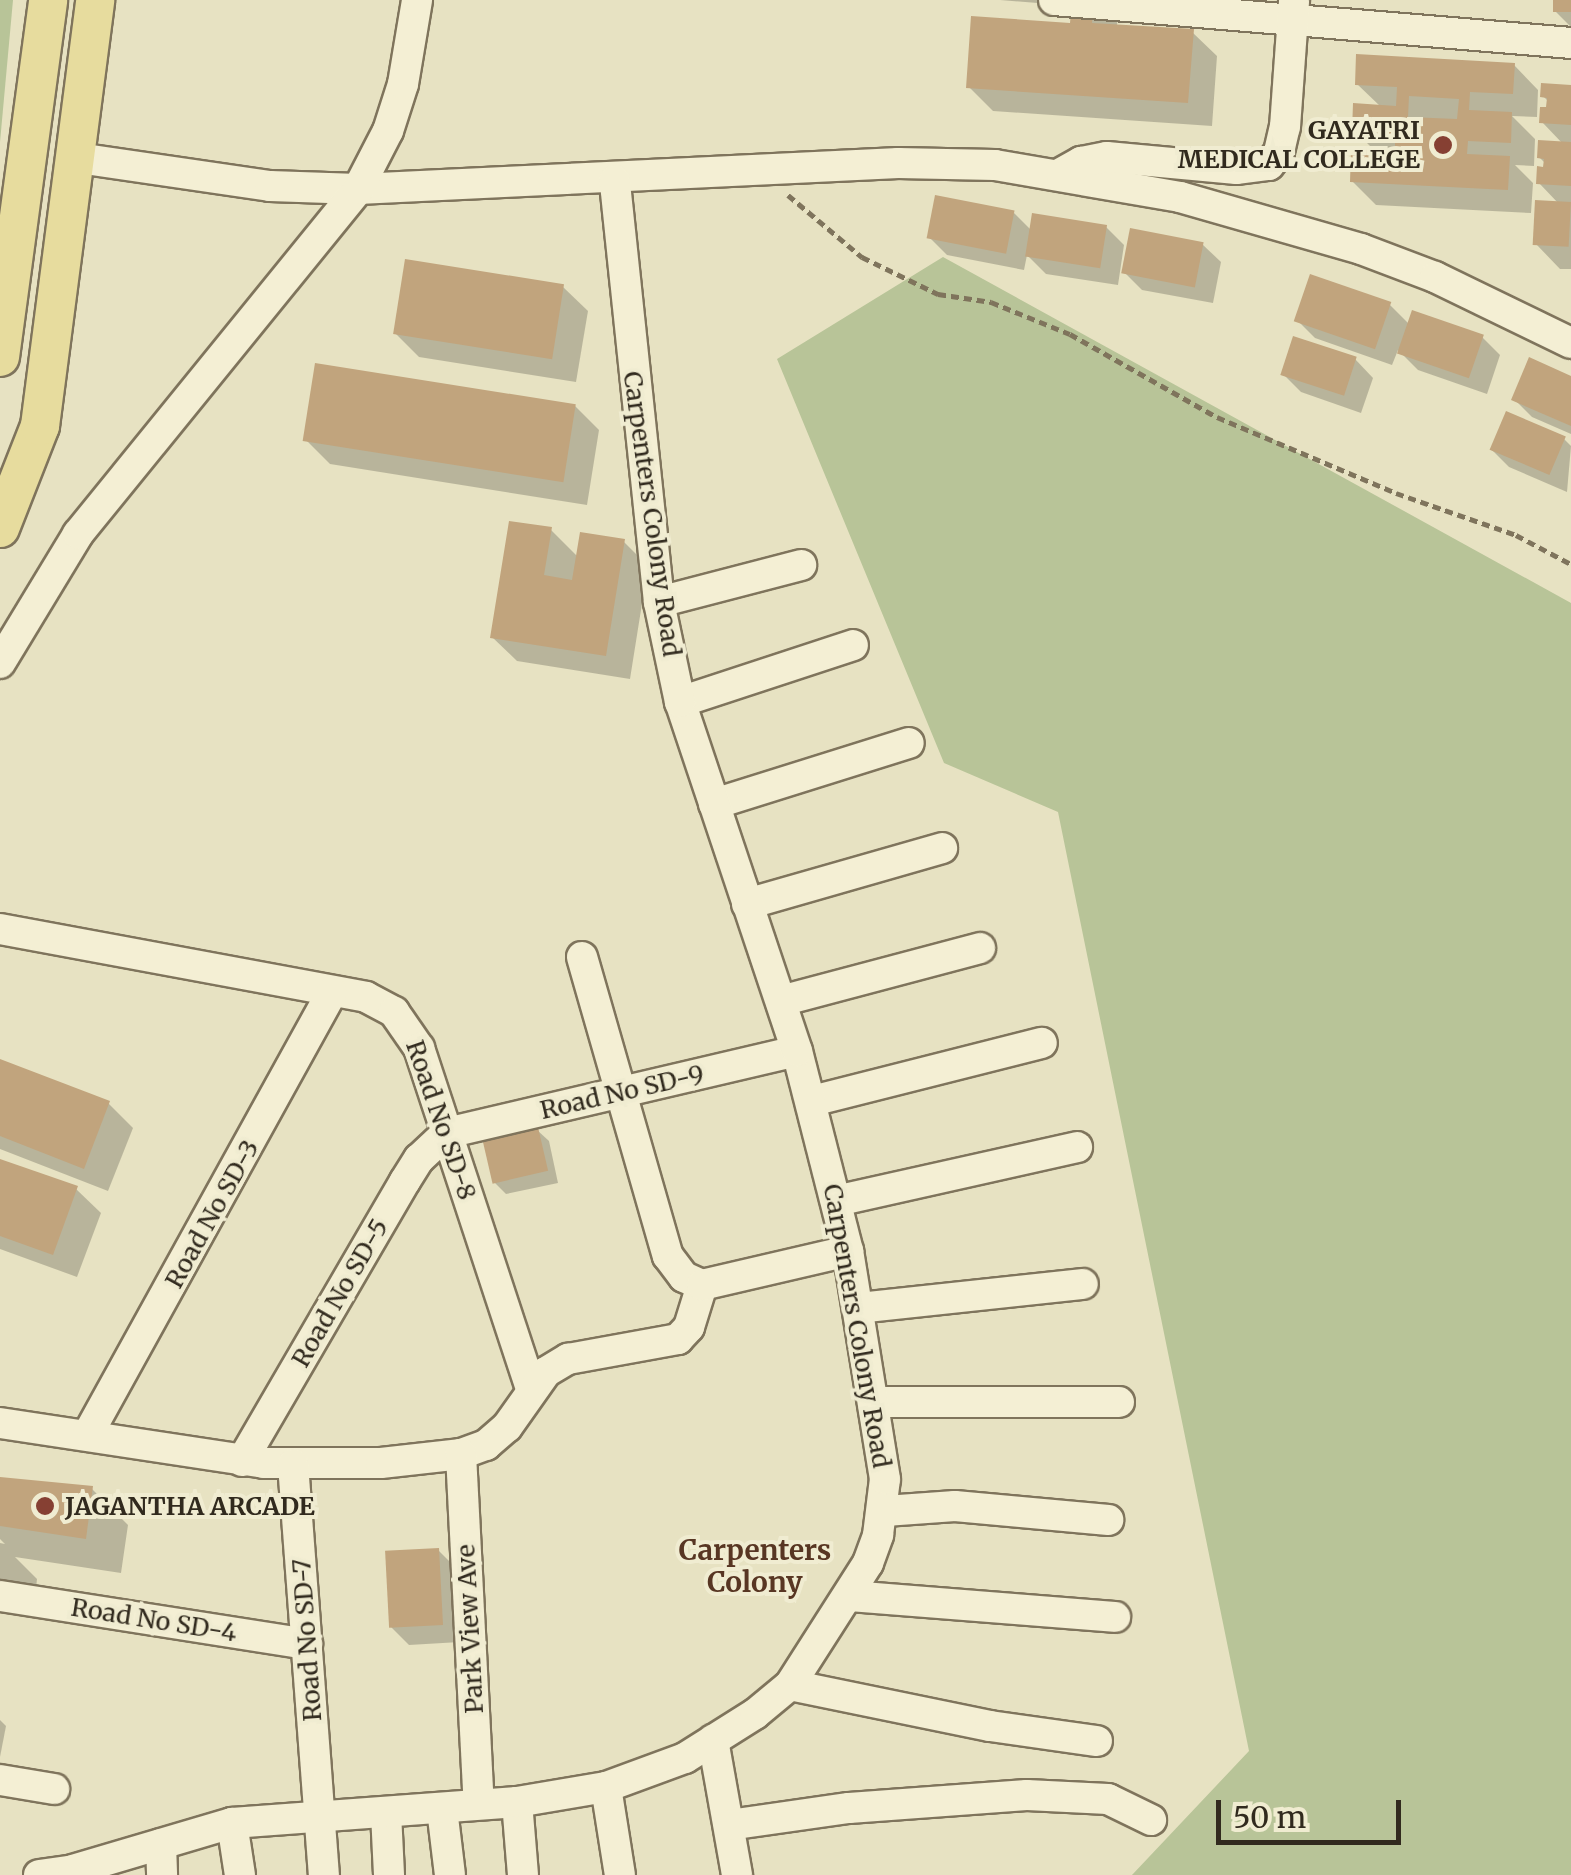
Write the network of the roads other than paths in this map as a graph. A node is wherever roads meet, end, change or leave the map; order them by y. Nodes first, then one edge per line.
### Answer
1 (48, 0) edge
2 (95, 0) edge
3 (417, 0) edge
4 (1054, 0) edge
5 (1294, 12) edge
6 (1571, 43) edge
7 (78, 158) junction
8 (1059, 174) junction
9 (615, 180) junction
10 (358, 190) junction
11 (1571, 342) edge
12 (0, 357) edge
13 (0, 528) edge
14 (801, 565) dead end
15 (660, 602) junction
16 (852, 645) dead end
17 (0, 663) edge
18 (680, 702) junction
19 (909, 743) dead end
20 (714, 804) junction
21 (942, 848) dead end
22 (748, 904) junction
23 (0, 930) edge
24 (980, 948) dead end
25 (582, 956) dead end
26 (332, 992) junction
27 (782, 1001) junction
28 (1042, 1043) dead end
29 (797, 1051) junction
30 (623, 1092) junction
31 (812, 1102) junction
32 (447, 1132) junction
33 (1077, 1147) dead end
34 (836, 1201) junction
35 (848, 1251) junction
36 (1083, 1284) dead end
37 (702, 1285) junction
38 (858, 1308) junction
39 (531, 1389) junction
40 (875, 1402) junction
41 (1119, 1402) dead end
42 (0, 1422) edge
43 (88, 1434) junction
44 (461, 1454) junction
45 (242, 1461) junction
46 (293, 1464) junction
47 (885, 1511) junction
48 (1108, 1520) dead end
49 (0, 1596) edge
50 (849, 1596) junction
51 (1115, 1618) dead end
52 (307, 1644) junction
53 (790, 1685) junction
54 (713, 1740) junction
55 (1096, 1741) dead end
56 (0, 1780) edge
57 (606, 1787) junction
58 (54, 1788) dead end
59 (517, 1802) junction
60 (479, 1804) junction
61 (442, 1809) junction
62 (386, 1814) junction
63 (320, 1816) junction
64 (1151, 1820) dead end
65 (232, 1823) junction
66 (729, 1825) junction
67 (161, 1844) junction
68 (73, 1872) edge
69 (39, 1875) edge
70 (162, 1875) edge
71 (240, 1875) edge
72 (324, 1875) edge
73 (389, 1875) edge
74 (450, 1875) edge
75 (523, 1875) edge
76 (620, 1875) edge
77 (737, 1875) edge

1 - 12 main road
2 - 7 main road
3 - 10 street
4 - 5 street
5 - 6 street
5 - 8 street
7 - 10 street
7 - 13 main road
8 - 9 street
8 - 11 street
9 - 10 street
9 - 15 street, Carpenters Colony Road
10 - 17 street
14 - 15 street
15 - 18 street, Carpenters Colony Road
16 - 18 street
18 - 20 street, Carpenters Colony Road
19 - 20 street
20 - 22 street, Carpenters Colony Road
21 - 22 street
22 - 27 street, Carpenters Colony Road
23 - 26 street, Road No SD-8
24 - 27 street
25 - 30 street
26 - 32 street, Road No SD-8
26 - 43 street, Road No SD-3
27 - 29 street, Carpenters Colony Road
28 - 31 street
29 - 30 street, Road No SD-9
29 - 31 street, Carpenters Colony Road
30 - 32 street, Road No SD-9
30 - 37 street
31 - 34 street, Carpenters Colony Road
32 - 39 street, Road No SD-8
32 - 45 street, Road No SD-5
33 - 34 street
34 - 35 street, Carpenters Colony Road
35 - 37 street
35 - 38 street, Carpenters Colony Road
36 - 38 street
37 - 39 street
38 - 40 street, Carpenters Colony Road
39 - 44 street
40 - 41 street
40 - 47 street, Carpenters Colony Road
42 - 43 street
43 - 45 street
44 - 46 street
44 - 60 street, Park View Ave
45 - 46 street
46 - 52 street, Road No SD-7
47 - 48 street
47 - 50 street, Carpenters Colony Road
49 - 52 street, Road No SD-4
50 - 51 street
50 - 53 street, Carpenters Colony Road
52 - 63 street, Road No SD-7
53 - 54 street, Carpenters Colony Road
53 - 55 street
54 - 57 street, Carpenters Colony Road
54 - 66 street
56 - 58 street
57 - 59 street, Carpenters Colony Road
57 - 76 street
59 - 60 street, Carpenters Colony Road
59 - 75 street
60 - 61 street, Carpenters Colony Road
61 - 62 street, Carpenters Colony Road
61 - 74 street
62 - 63 street, Carpenters Colony Road
62 - 73 street
63 - 65 street, Carpenters Colony Road
63 - 72 street, Road No SD-7
64 - 66 street
65 - 67 street, Carpenters Colony Road
65 - 71 street
66 - 77 street
67 - 68 street, Carpenters Colony Road
67 - 70 street
68 - 69 street, Carpenters Colony Road

